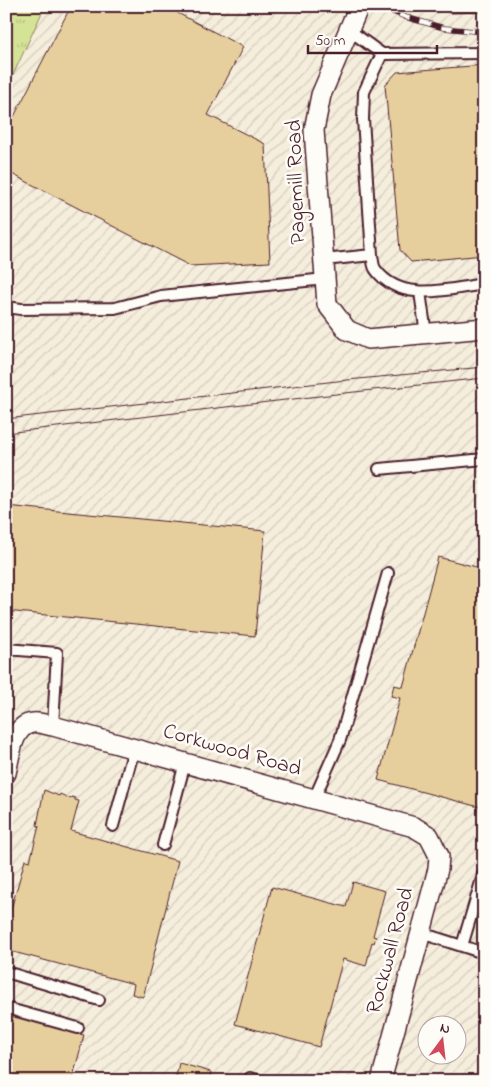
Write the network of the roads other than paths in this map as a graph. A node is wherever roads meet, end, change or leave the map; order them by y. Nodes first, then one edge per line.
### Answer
1 (359, 6) edge
2 (349, 30) junction
3 (484, 53) edge
4 (382, 54) junction
5 (372, 255) junction
6 (324, 260) junction
7 (325, 279) junction
8 (484, 284) edge
9 (420, 292) junction
10 (6, 306) edge
11 (484, 328) edge
12 (426, 334) junction
13 (484, 458) edge
14 (380, 469) dead end
15 (388, 573) dead end
16 (6, 649) edge
17 (54, 726) junction
18 (134, 749) junction
19 (185, 763) junction
20 (7, 770) edge
21 (314, 799) junction
22 (113, 826) dead end
23 (429, 836) joint
24 (163, 845) dead end
25 (484, 872) edge
26 (420, 933) junction
27 (462, 946) junction
28 (484, 953) edge
29 (6, 972) edge
30 (99, 1000) dead end
31 (6, 1008) edge
32 (78, 1028) dead end
33 (250, 1078) dead end
34 (262, 1081) edge
35 (381, 1081) edge

1 - 2 street, Pagemill Road
2 - 4 lane
2 - 6 street, Pagemill Road
3 - 4 lane
4 - 5 lane
5 - 6 lane
5 - 9 lane
6 - 7 street, Pagemill Road
7 - 10 lane
7 - 12 street, Pagemill Road
8 - 9 lane
9 - 12 lane
11 - 12 street
13 - 14 lane
15 - 21 lane
16 - 17 lane
17 - 18 street, Corkwood Road
17 - 20 street, Corkwood Road
18 - 19 street, Corkwood Road
18 - 22 lane
19 - 21 street, Corkwood Road
19 - 24 lane
21 - 23 street, Corkwood Road
23 - 26 street, Rockwall Road
25 - 27 lane
26 - 27 lane
26 - 35 street, Rockwall Road
27 - 28 lane
29 - 30 lane
31 - 32 lane
33 - 34 lane

